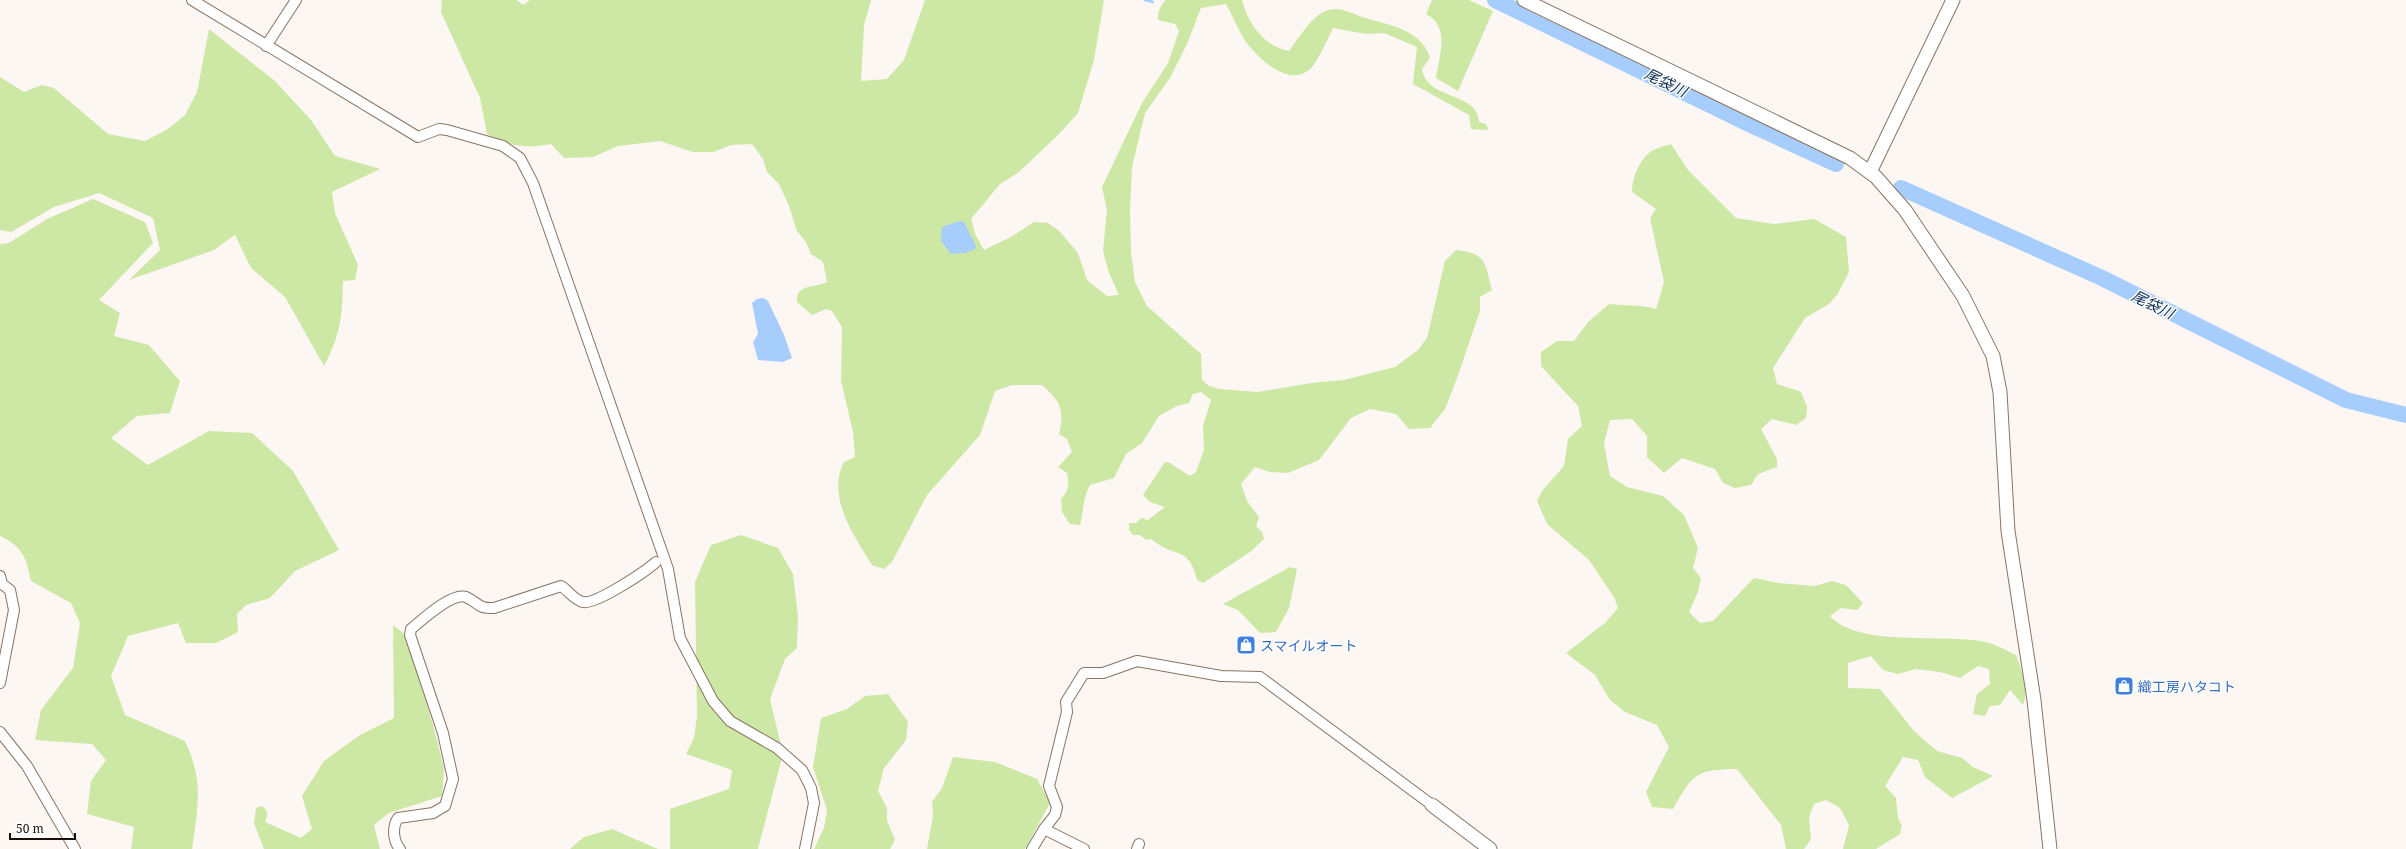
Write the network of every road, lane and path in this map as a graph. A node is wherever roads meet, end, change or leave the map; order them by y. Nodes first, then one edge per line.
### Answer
1 (192, 0) edge
2 (296, 0) edge
3 (1524, 0) edge
4 (1952, 0) edge
5 (266, 46) junction
6 (1870, 172) junction
7 (656, 562) dead end
8 (0, 576) edge
9 (0, 683) edge
10 (0, 732) edge
11 (1432, 805) joint
12 (1044, 829) junction
13 (1077, 848) edge
14 (75, 849) edge
15 (400, 849) edge
16 (805, 849) edge
17 (1032, 849) edge
18 (1490, 849) edge
19 (2050, 849) edge

1 - 5 street
2 - 5 street
3 - 6 street
4 - 6 street
5 - 16 street
6 - 19 street
7 - 15 street
8 - 9 street
10 - 14 street
11 - 12 street
11 - 18 street
12 - 13 street
12 - 17 street

